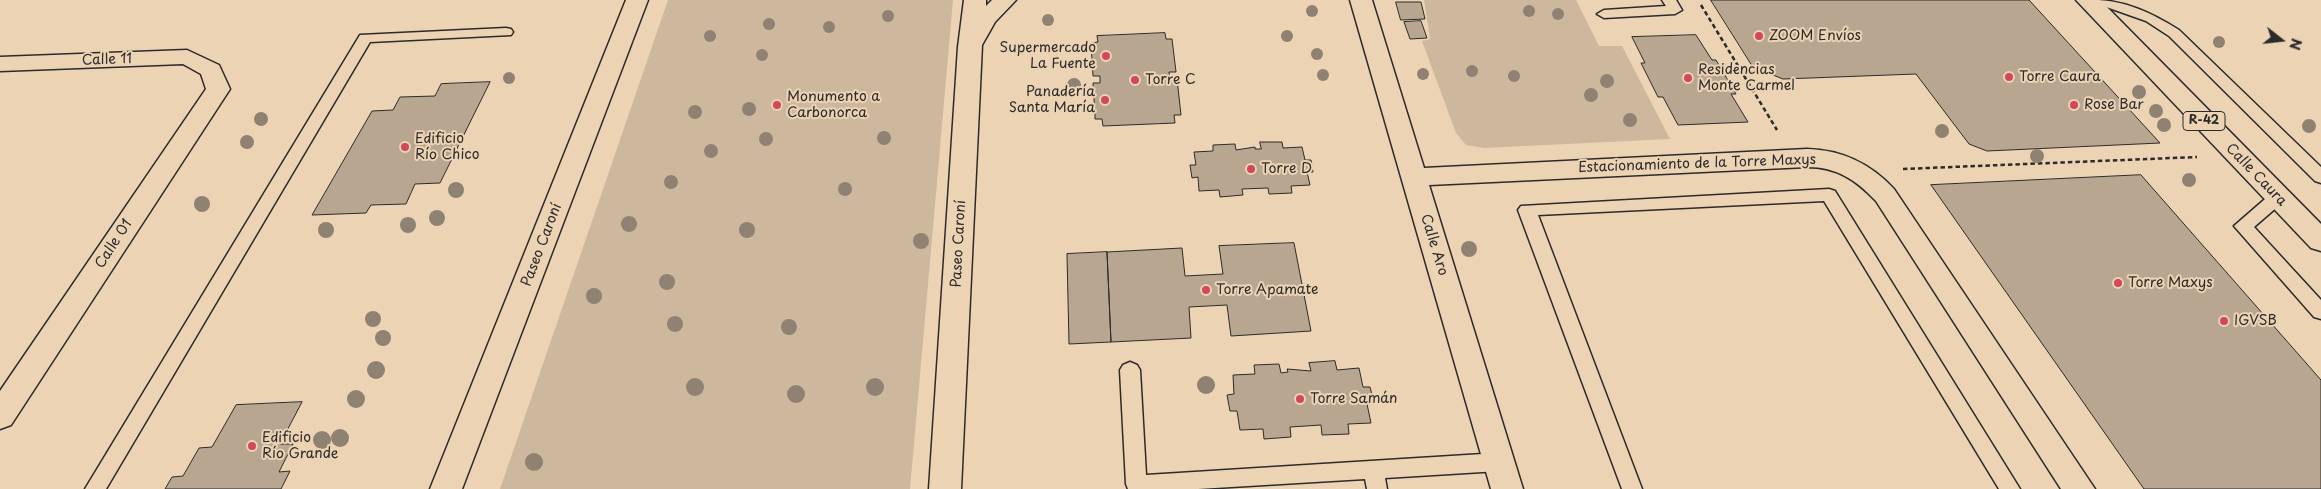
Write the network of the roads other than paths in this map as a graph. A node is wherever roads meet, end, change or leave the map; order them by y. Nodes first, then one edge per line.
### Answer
1 (637, 0) edge
2 (975, 0) edge
3 (1005, 0) edge
4 (1361, 0) edge
5 (1670, 0) edge
6 (2087, 0) edge
7 (2100, 0) edge
8 (1604, 14) dead end
9 (506, 32) dead end
10 (970, 47) junction
11 (0, 64) edge
12 (211, 70) joint
13 (1414, 177) junction
14 (2321, 178) edge
15 (2278, 197) junction
16 (2321, 241) edge
17 (2321, 312) edge
18 (1130, 370) dead end
19 (0, 416) edge
20 (1499, 462) junction
21 (1375, 480) edge
22 (1263, 483) edge
23 (95, 489) edge
24 (446, 489) edge
25 (945, 489) edge
26 (1507, 489) edge
27 (1632, 489) edge
28 (2010, 489) edge
29 (2079, 489) edge

1 - 24 street, Paseo Caroní
2 - 10 street, Paseo Caroní
3 - 10 street
4 - 13 street, Calle Aro
5 - 8 lane
6 - 15 street, Calle Caura / R-42
7 - 14 lane
9 - 23 lane
10 - 25 street, Paseo Caroní
11 - 12 street, Calle 11
12 - 19 street, Calle 01
13 - 20 street, Calle Aro
13 - 29 street, Estacionamiento de la Torre Maxys
15 - 16 street, Calle Caura / R-42
15 - 17 lane
18 - 22 lane
20 - 21 lane
20 - 26 street, Calle Aro
21 - 22 lane
27 - 28 lane

